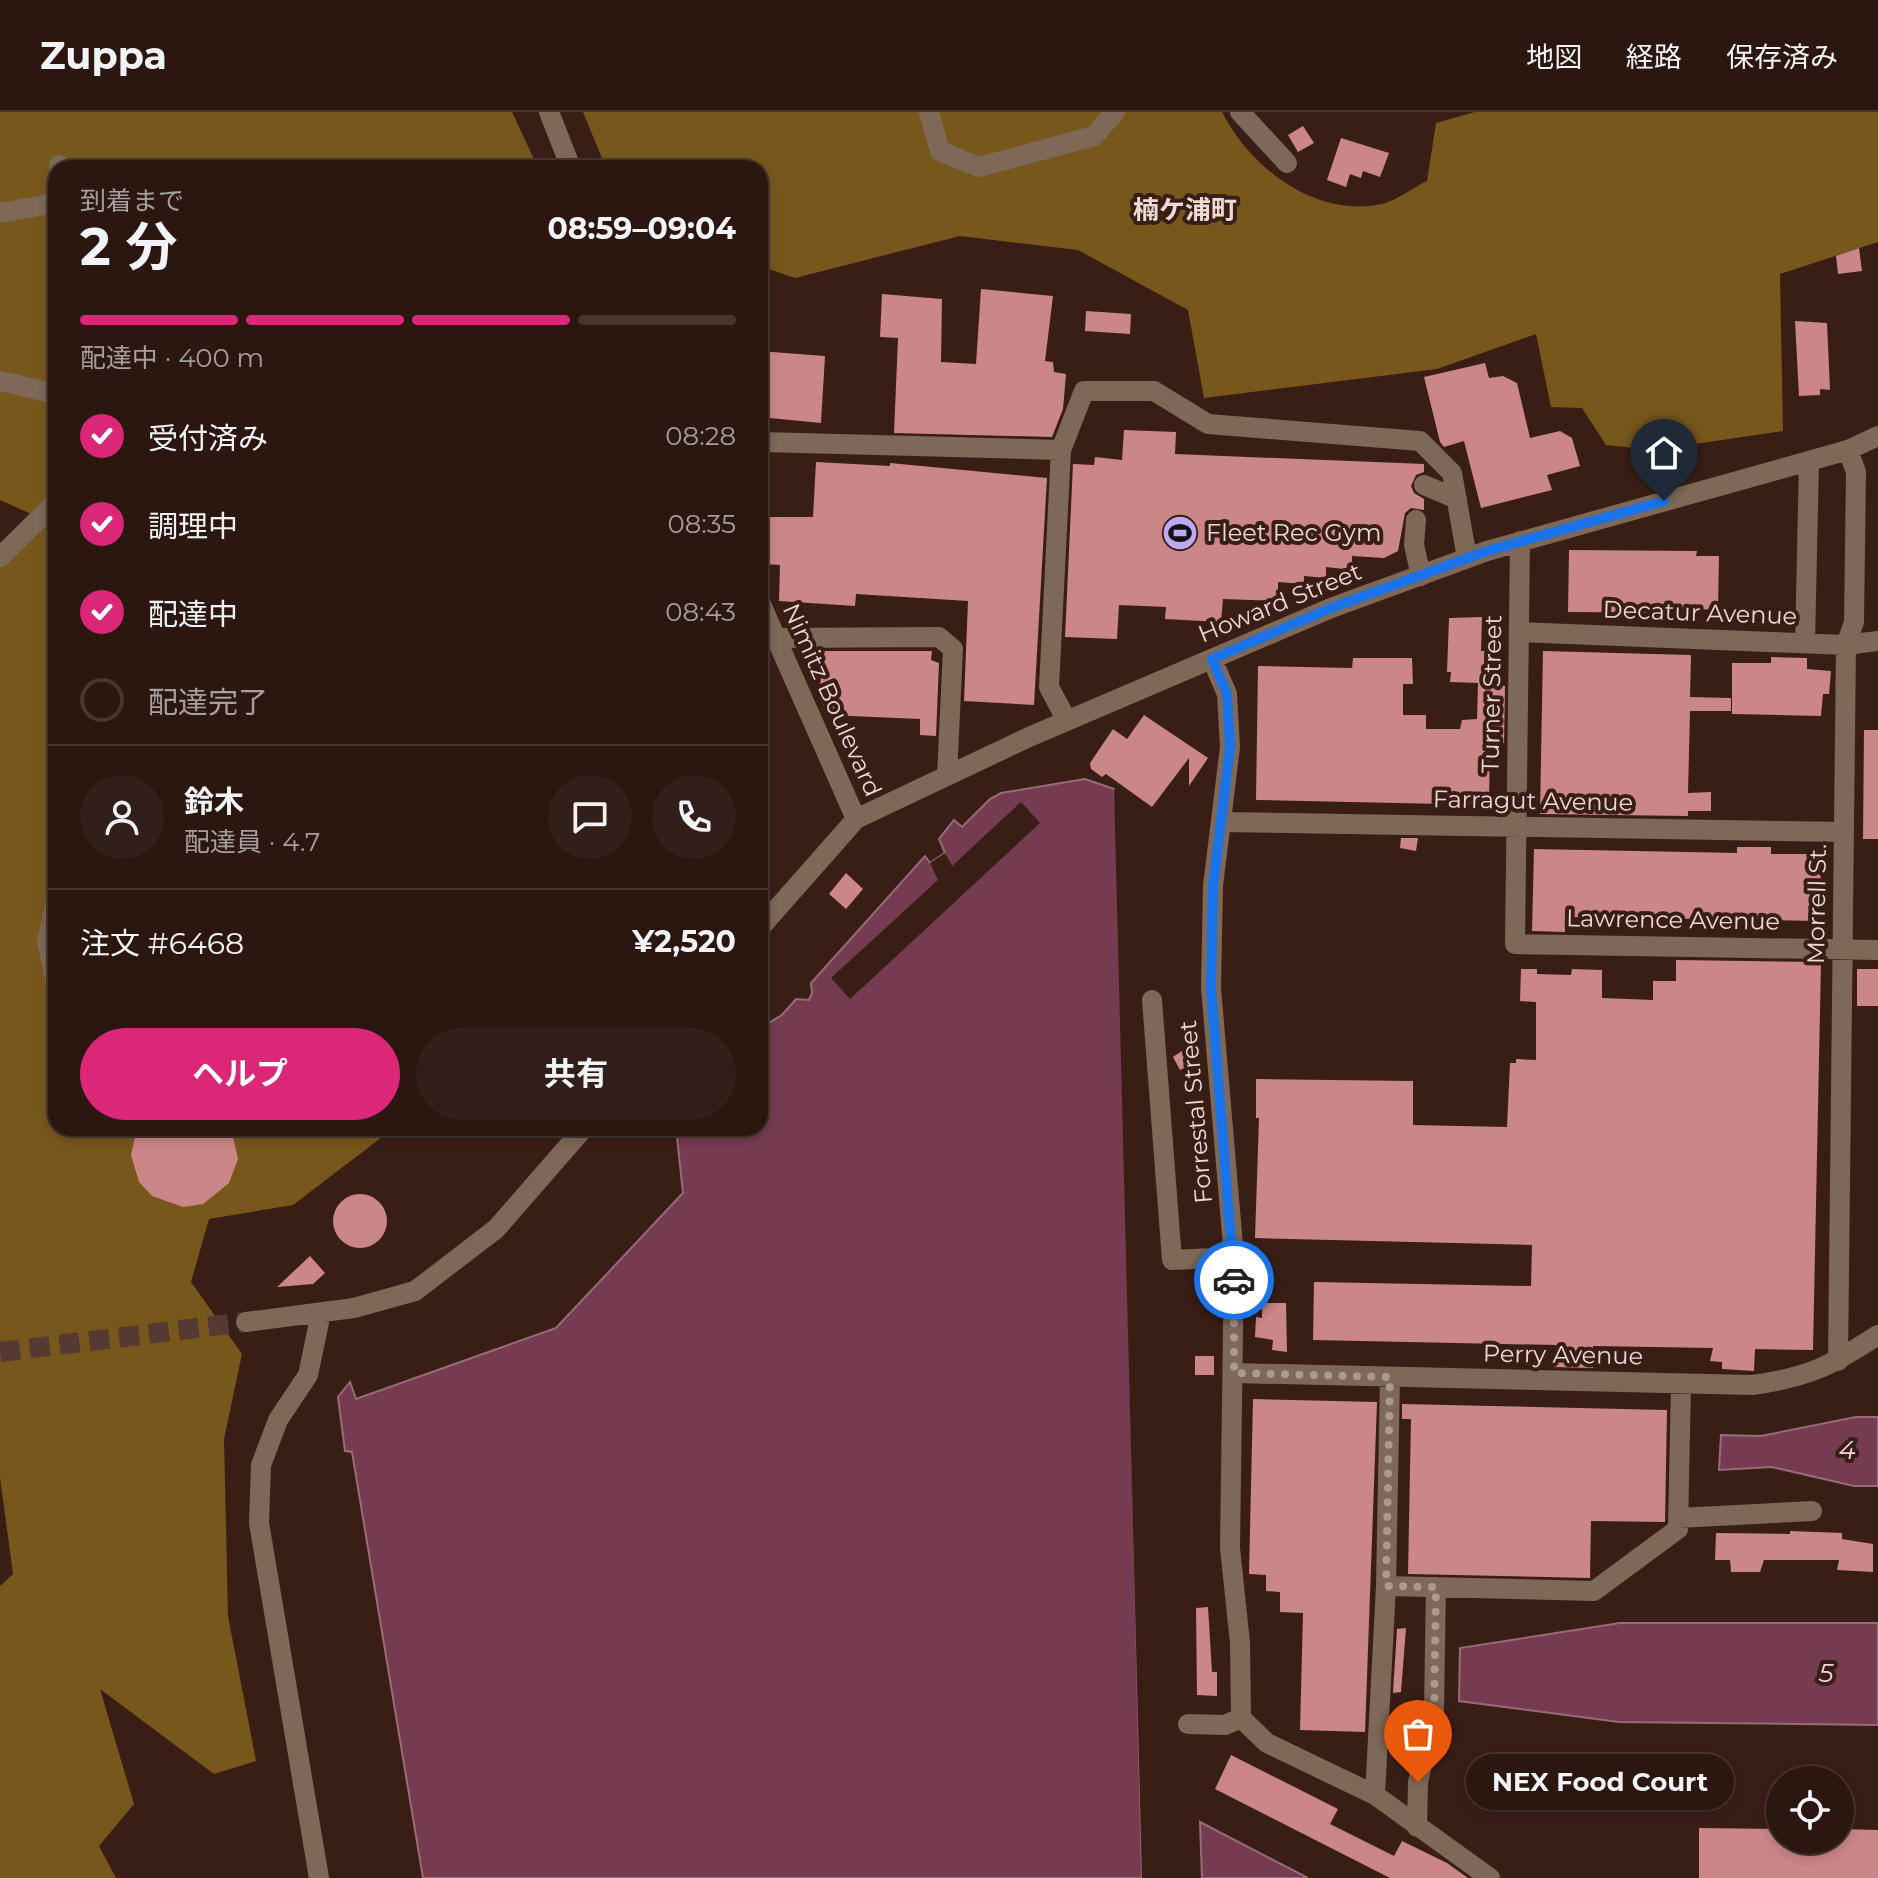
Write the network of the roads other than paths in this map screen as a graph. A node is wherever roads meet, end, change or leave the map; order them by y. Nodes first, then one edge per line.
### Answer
1 (549, 112) edge
2 (929, 112) edge
3 (1115, 112) edge
4 (1240, 112) edge
5 (568, 160) edge
6 (1287, 163) dead end
7 (48, 204) edge
8 (0, 213) edge
9 (0, 381) edge
10 (48, 392) edge
11 (1878, 436) edge
12 (768, 442) edge
13 (1061, 450) junction
14 (1848, 450) junction
15 (1809, 461) junction
16 (1424, 485) dead end
17 (1457, 499) junction
18 (48, 510) edge
19 (1416, 520) dead end
20 (1520, 541) junction
21 (0, 557) edge
22 (1467, 558) junction
23 (1421, 576) junction
24 (768, 620) edge
25 (1519, 632) junction
26 (776, 638) junction
27 (1878, 641) edge
28 (1805, 644) junction
29 (1846, 645) junction
30 (1212, 659) junction
31 (1067, 721) junction
32 (947, 776) junction
33 (856, 819) junction
34 (1222, 822) junction
35 (1517, 827) junction
36 (1844, 832) junction
37 (768, 919) edge
38 (1515, 944) joint
39 (1842, 949) junction
40 (1878, 950) edge
41 (1152, 1000) dead end
42 (577, 1136) edge
43 (1234, 1257) junction
44 (321, 1313) junction
45 (246, 1322) tunnel mouth
46 (1878, 1335) edge
47 (1838, 1361) junction
48 (1234, 1373) junction
49 (1390, 1377) junction
50 (1681, 1384) junction
51 (1812, 1511) dead end
52 (1678, 1518) junction
53 (1386, 1586) junction
54 (1436, 1587) junction
55 (1240, 1713) junction
56 (1188, 1724) dead end
57 (1375, 1795) junction
58 (1417, 1827) junction
59 (319, 1878) edge
60 (1490, 1878) edge

1 - 5 street
2 - 3 street
4 - 6 street
7 - 8 street
9 - 10 street
11 - 14 street, Howard Street
12 - 13 street
13 - 17 street
13 - 31 street
14 - 15 street, Howard Street
14 - 29 street, Morrell St.
15 - 20 street, Howard Street
15 - 28 street
16 - 17 street
17 - 22 street
18 - 21 street
19 - 23 street
20 - 22 street, Howard Street
20 - 25 street, Turner Street
22 - 23 street, Howard Street
23 - 30 street, Howard Street
24 - 26 street, Nimitz Boulevard
25 - 28 street, Decatur Avenue
25 - 35 street, Turner Street
26 - 32 street
26 - 33 street, Nimitz Boulevard
27 - 29 street, Decatur Avenue
28 - 29 street, Decatur Avenue
29 - 36 street, Morrell St.
30 - 31 street, Howard Street
30 - 34 street, Forrestal Street
31 - 32 street, Howard Street
32 - 33 street, Howard Street
33 - 37 street, Howard Street
34 - 35 street, Farragut Avenue
34 - 43 street, Forrestal Street
35 - 36 street, Farragut Avenue
35 - 38 street, Turner Street
36 - 39 street, Morrell St.
38 - 39 street, Lawrence Avenue
39 - 40 street, Lawrence Avenue
39 - 47 street, Morrell St.
41 - 43 street
42 - 44 street
43 - 48 street, Forrestal Street
44 - 45 street
44 - 59 street
46 - 47 street, Perry Avenue
47 - 50 street, Perry Avenue
48 - 49 street, Perry Avenue
48 - 55 street, Forrestal Street
49 - 50 street, Perry Avenue
49 - 53 street
50 - 52 street
51 - 52 street
52 - 54 street
53 - 54 street
53 - 57 street
54 - 58 street
55 - 56 street
55 - 57 street
57 - 58 street
58 - 60 street

